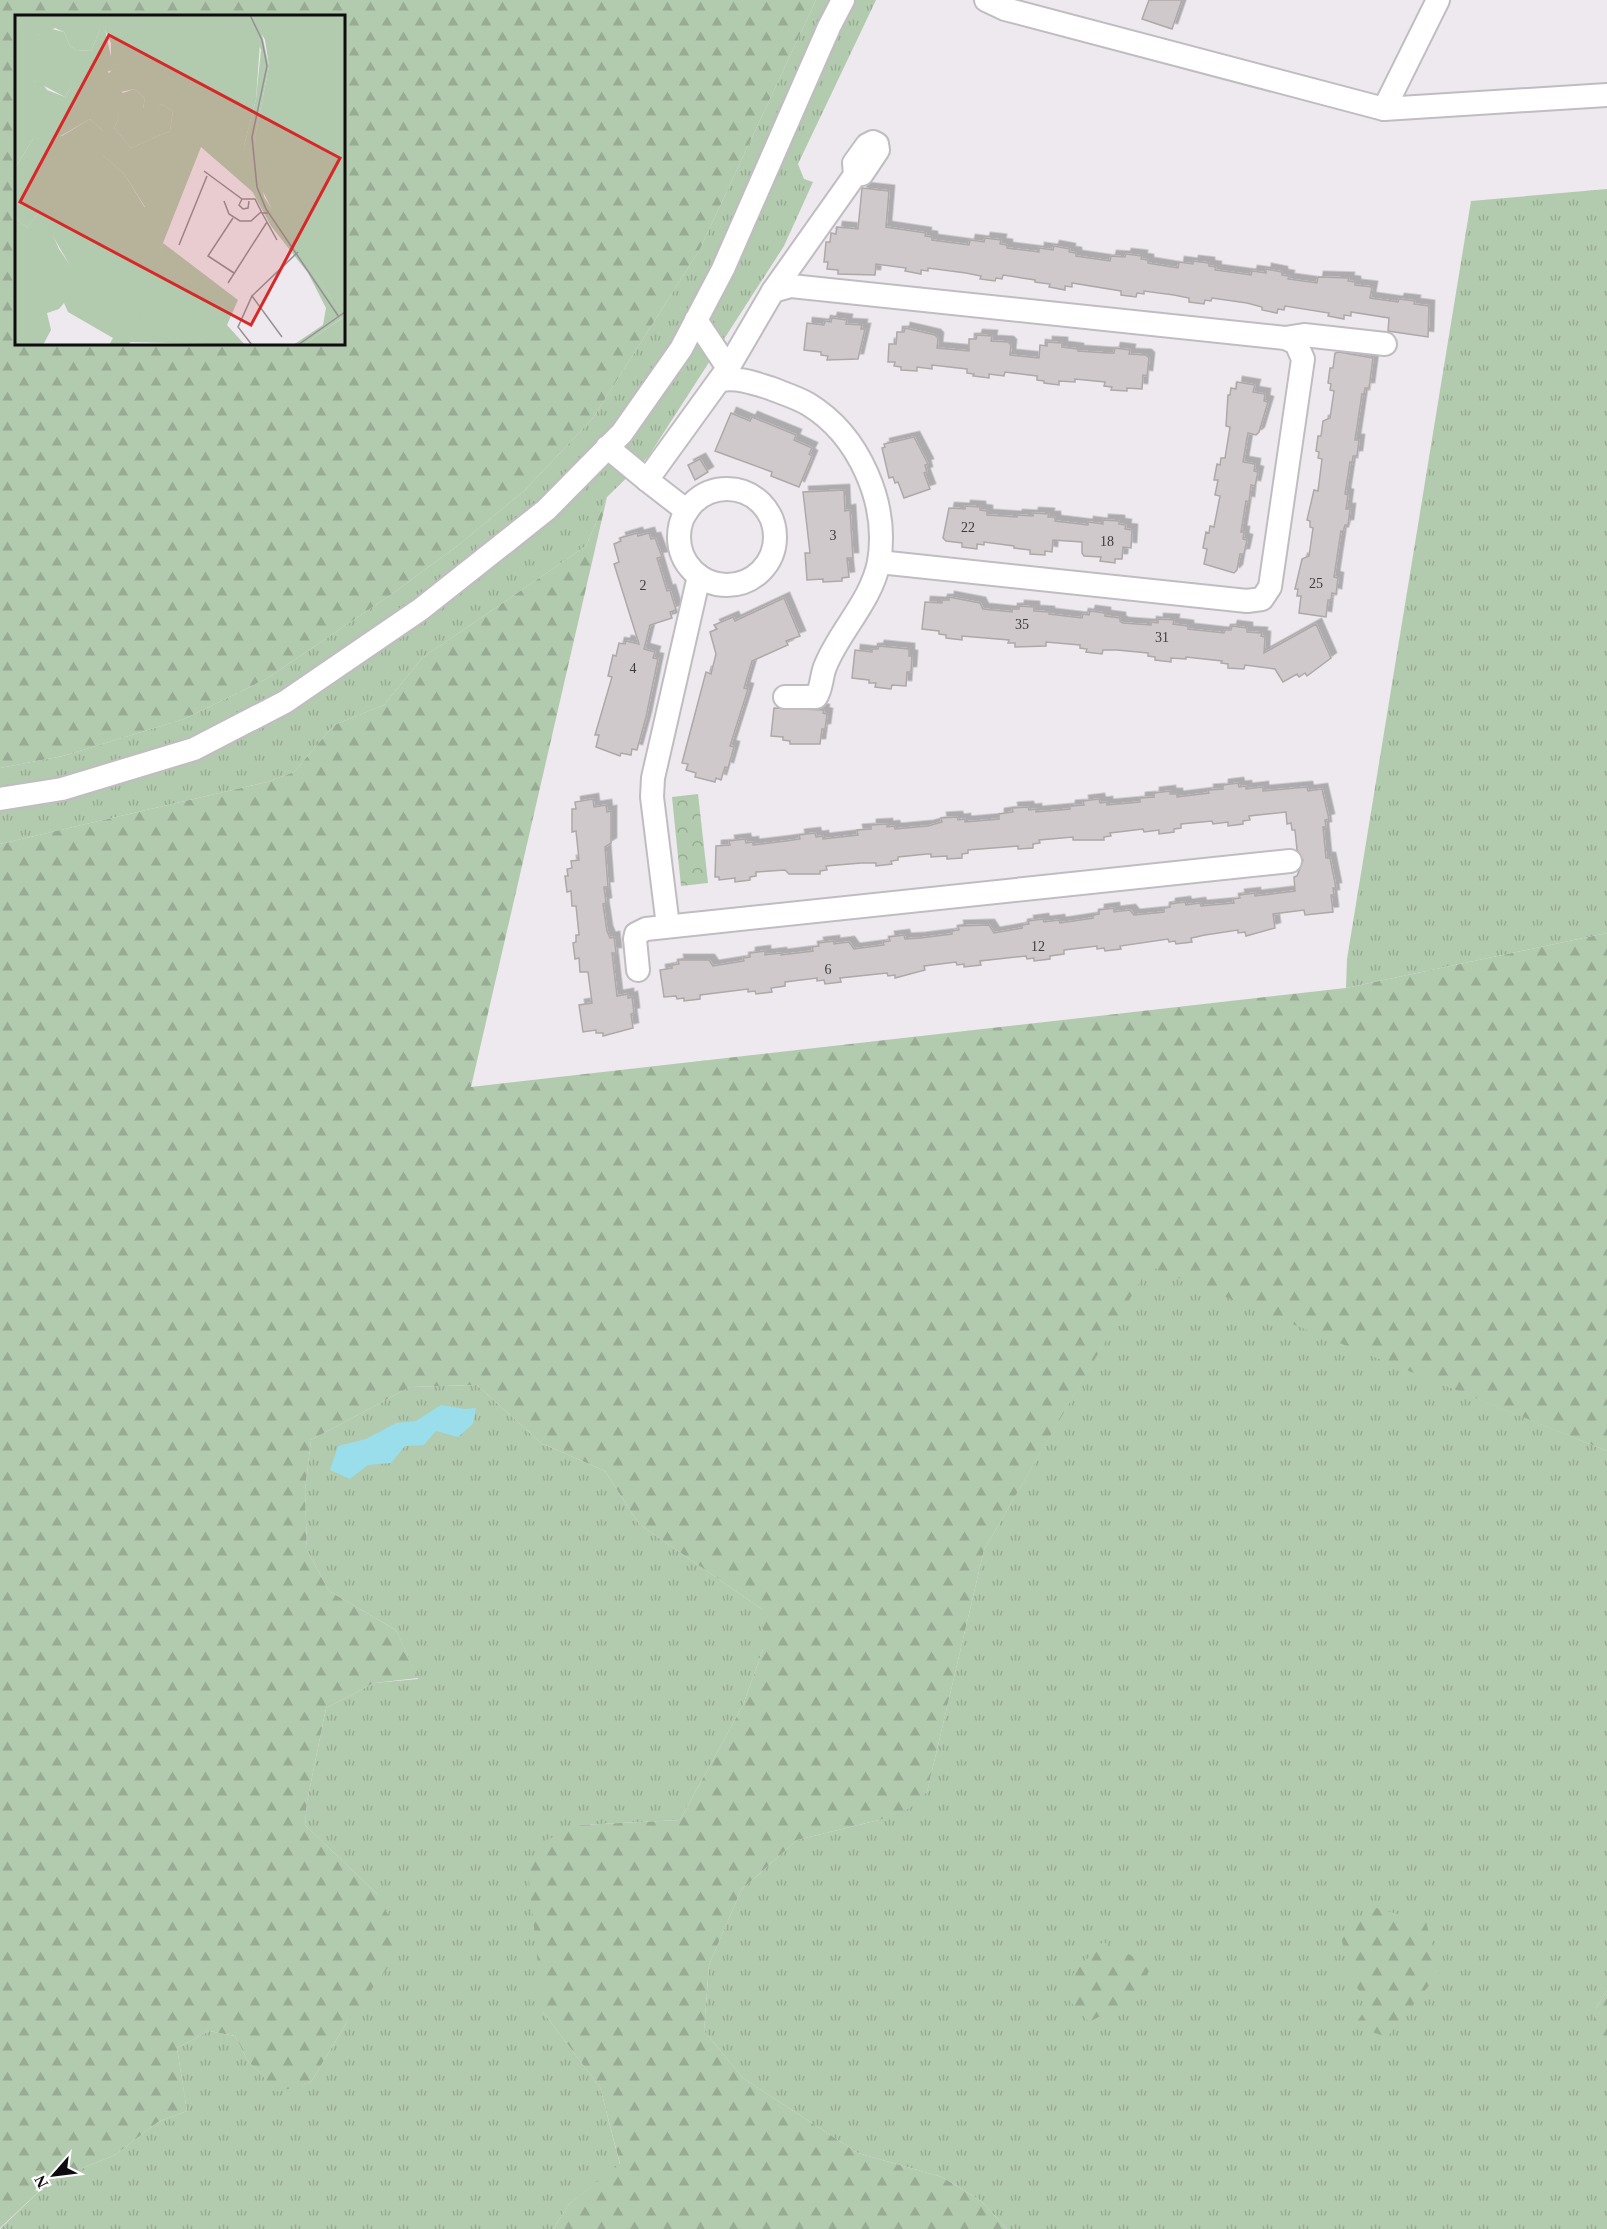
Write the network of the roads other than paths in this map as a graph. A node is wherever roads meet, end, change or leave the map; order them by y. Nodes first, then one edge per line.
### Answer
1 (843, 0) edge
2 (986, 0) edge
3 (1438, 0) edge
4 (1607, 95) edge
5 (1384, 109) junction
6 (855, 175) dead end
7 (773, 291) junction
8 (696, 320) junction
9 (1285, 338) junction
10 (1385, 344) dead end
11 (724, 374) junction
12 (608, 447) junction
13 (647, 480) junction
14 (687, 511) junction
15 (879, 562) junction
16 (699, 576) junction
17 (785, 698) dead end
18 (0, 799) edge
19 (1290, 861) dead end
20 (668, 926) junction
21 (638, 970) dead end

1 - 8 street
2 - 5 street
3 - 5 street
4 - 5 street
6 - 7 street
7 - 9 street
7 - 11 street
8 - 11 street
8 - 12 street
9 - 10 street
9 - 15 street
11 - 13 street
11 - 15 street
12 - 13 street
12 - 18 street
13 - 14 street
14 - 16 street
14 - 16 street
15 - 17 street
16 - 20 street
19 - 20 street
20 - 21 street

